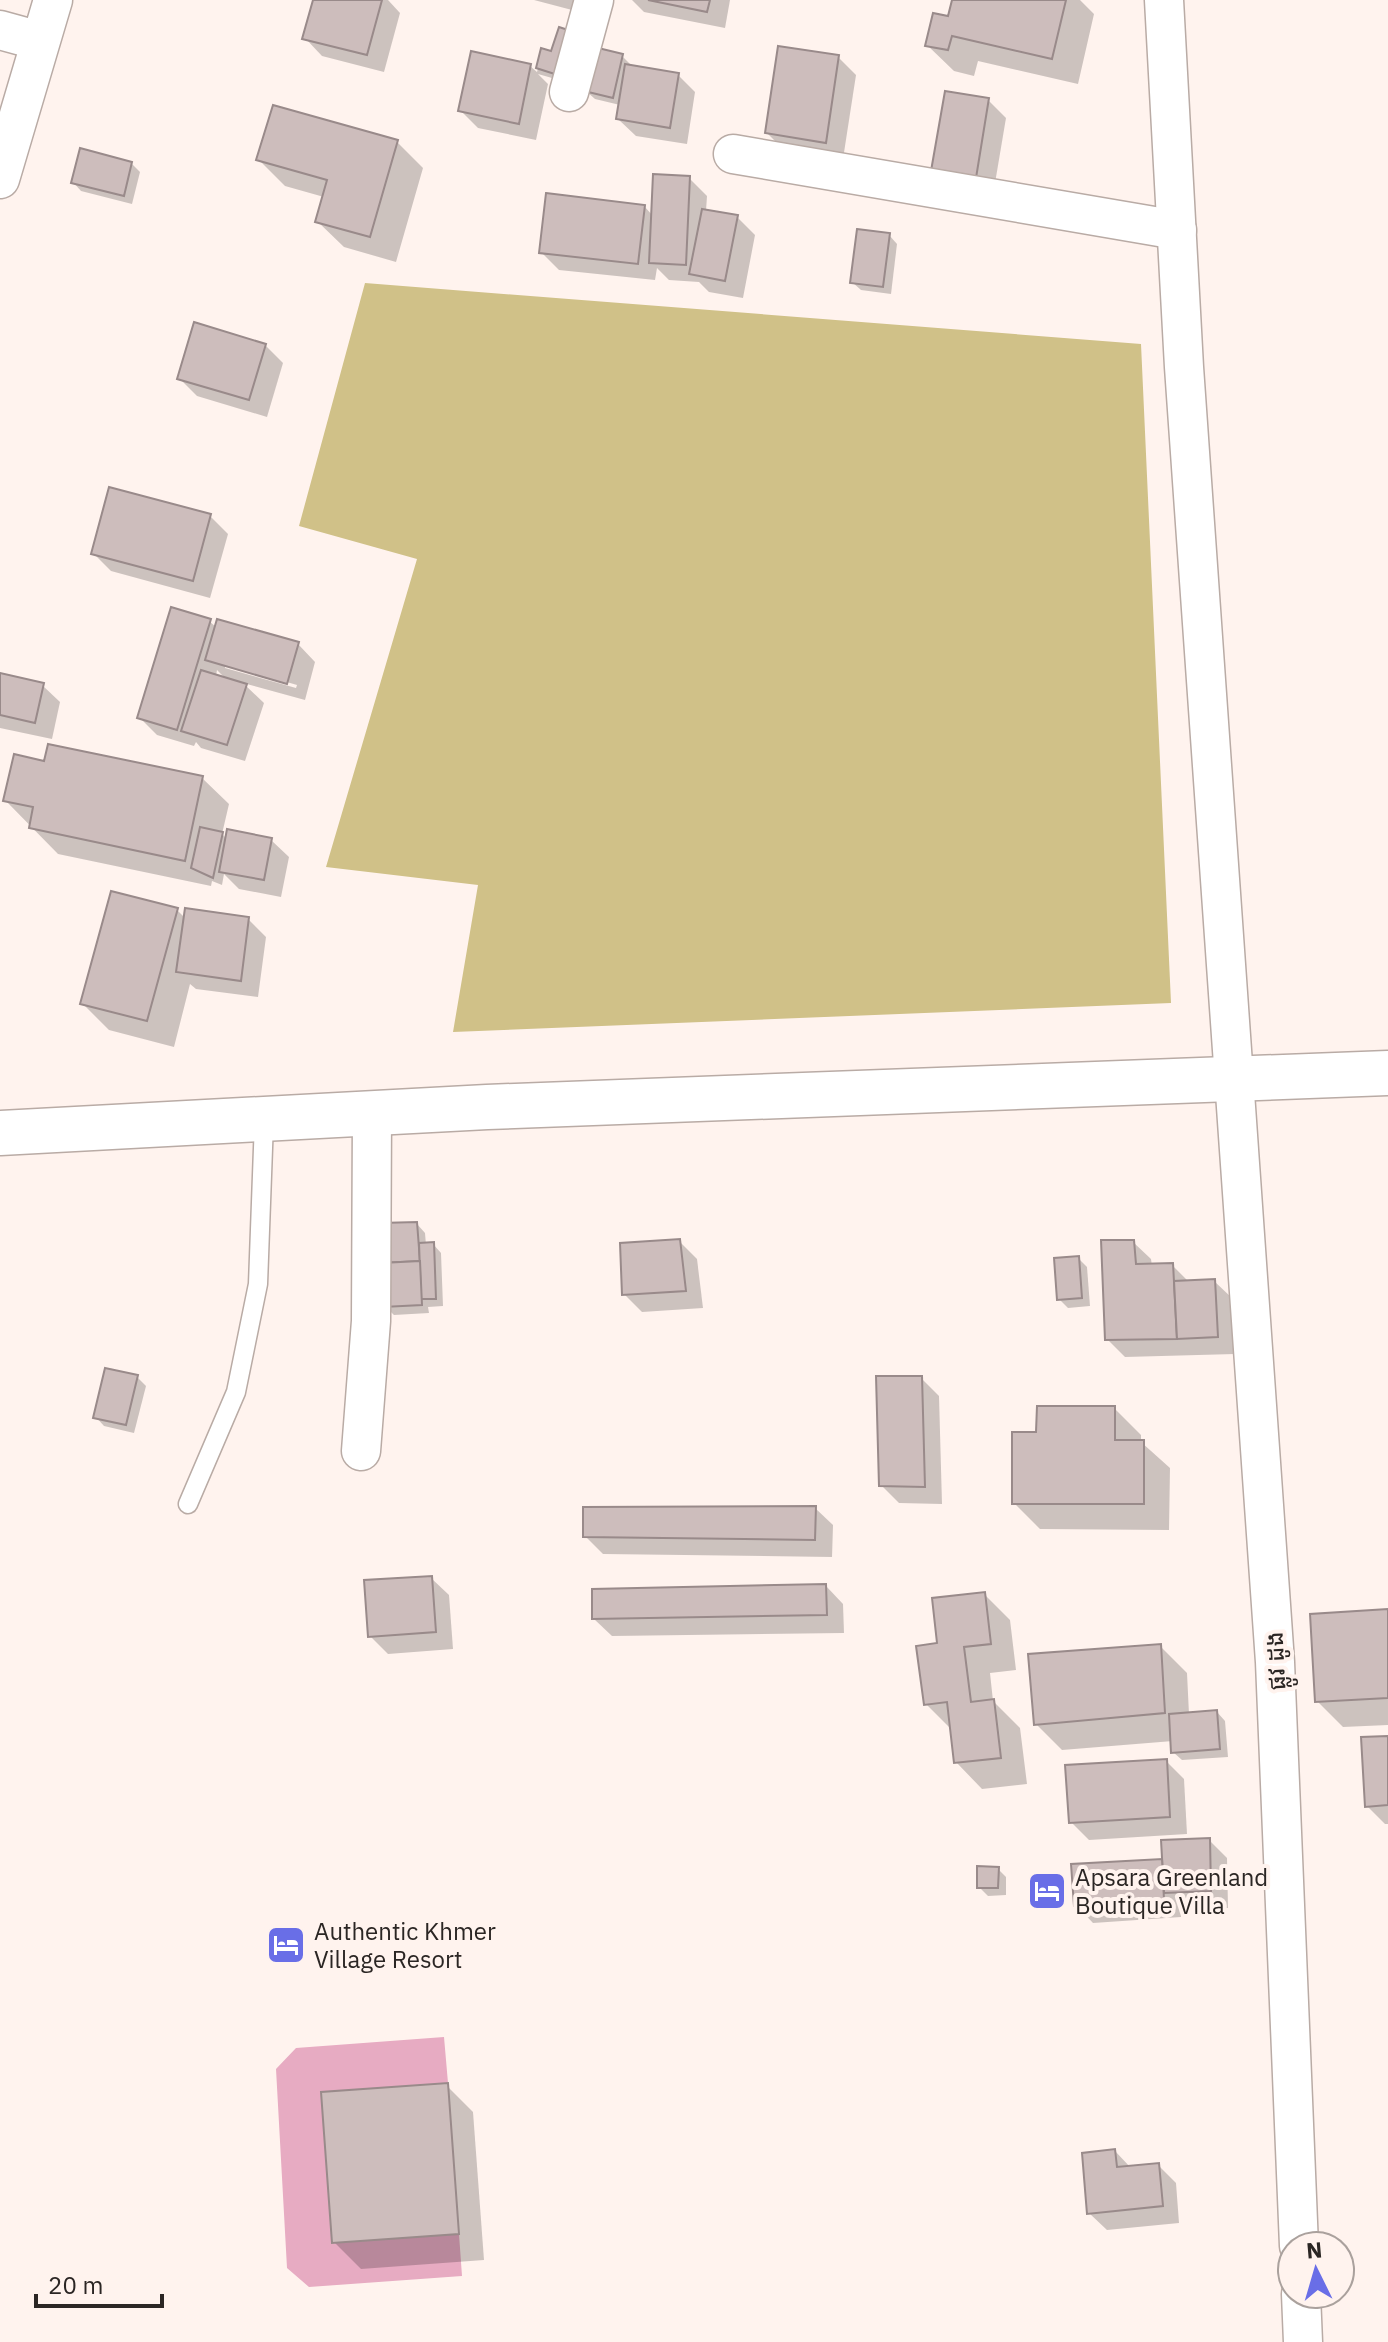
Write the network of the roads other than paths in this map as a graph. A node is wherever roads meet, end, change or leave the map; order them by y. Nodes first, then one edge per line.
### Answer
1 (53, 0) edge
2 (594, 0) edge
3 (1164, 0) edge
4 (0, 30) edge
5 (40, 41) junction
6 (569, 92) dead end
7 (733, 154) dead end
8 (0, 179) edge
9 (1177, 230) junction
10 (1388, 1073) edge
11 (1234, 1078) junction
12 (372, 1113) junction
13 (264, 1121) junction
14 (0, 1133) edge
15 (361, 1451) dead end
16 (188, 1504) dead end
17 (1298, 2230) edge
18 (1302, 2310) edge
19 (1303, 2342) edge

1 - 5 street
2 - 6 street
3 - 9 street, ផ្លូវ ដូង
4 - 5 street
5 - 8 street
7 - 9 street
9 - 11 street, ផ្លូវ ដូង
10 - 11 street
11 - 12 street
11 - 17 street, ផ្លូវ ដូង
12 - 13 street
12 - 15 street
13 - 14 street
13 - 16 lane
18 - 19 street

